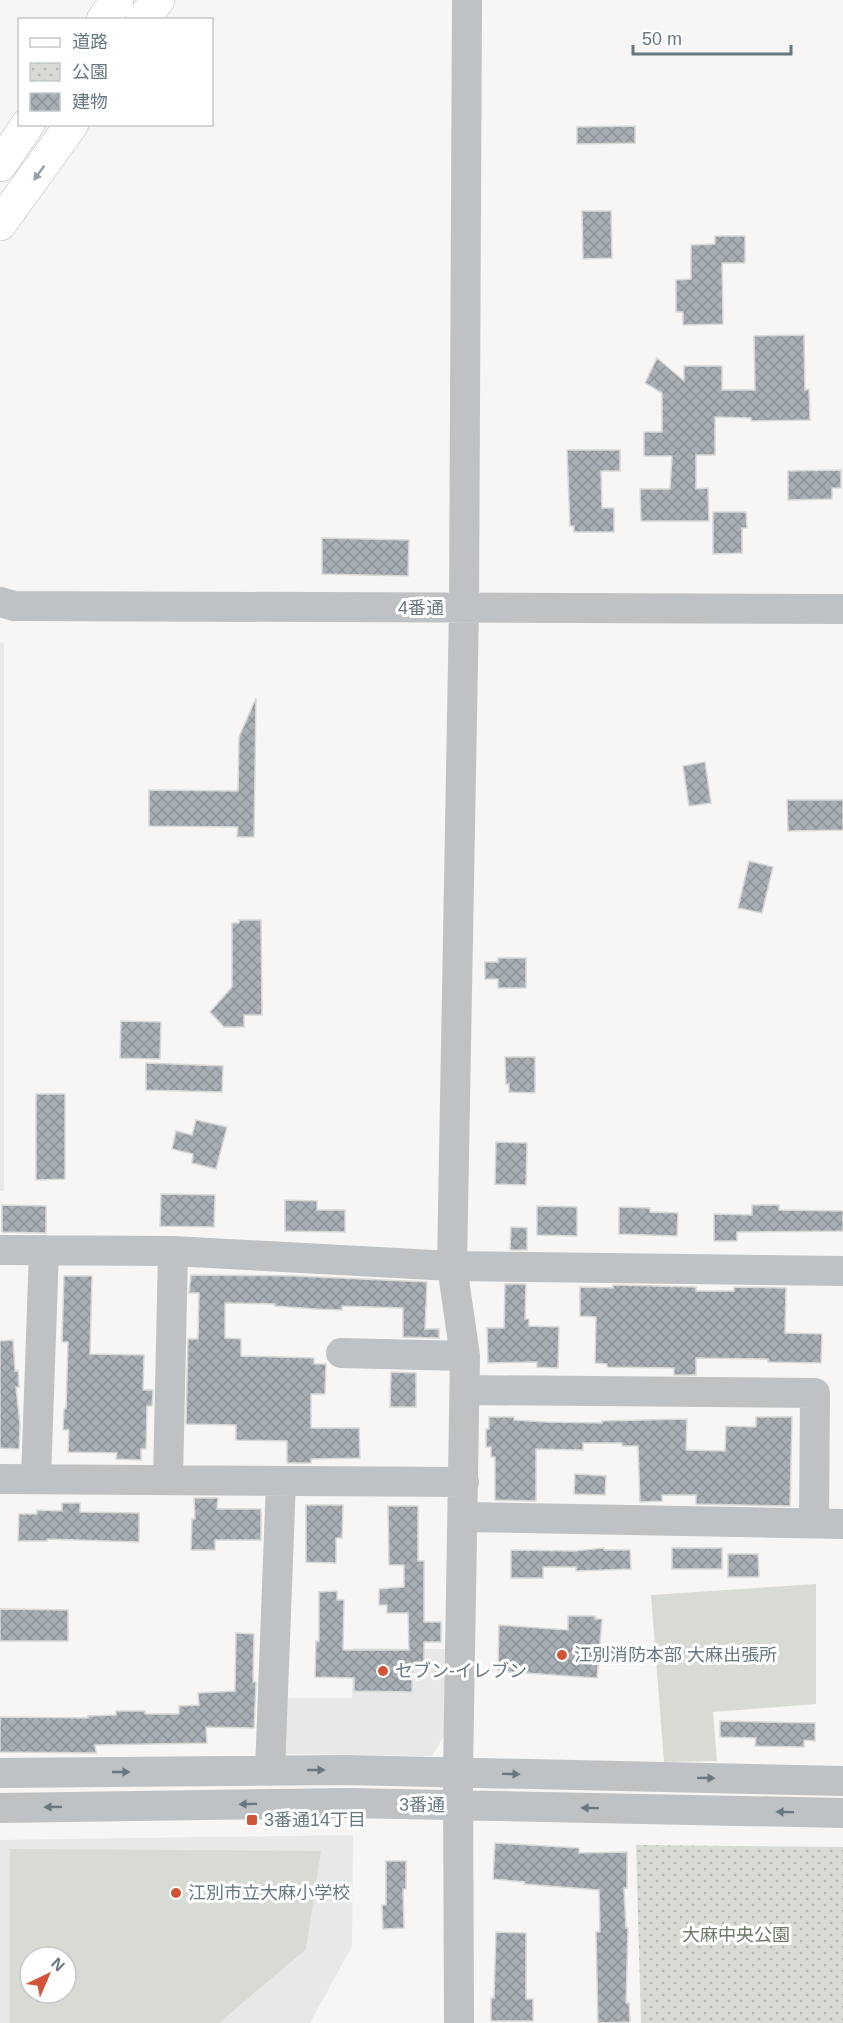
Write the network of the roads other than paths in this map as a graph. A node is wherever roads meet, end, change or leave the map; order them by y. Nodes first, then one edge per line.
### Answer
1 (117, 0) edge
2 (158, 0) edge
3 (467, 0) edge
4 (104, 18) edge
5 (144, 18) edge
6 (27, 126) edge
7 (71, 126) edge
8 (0, 165) edge
9 (0, 224) edge
10 (0, 602) edge
11 (464, 608) junction
12 (843, 609) edge
13 (0, 1250) edge
14 (44, 1250) junction
15 (173, 1251) junction
16 (452, 1266) junction
17 (843, 1271) edge
18 (341, 1353) dead end
19 (465, 1356) junction
20 (465, 1390) junction
21 (0, 1479) edge
22 (36, 1479) junction
23 (168, 1480) junction
24 (281, 1481) junction
25 (464, 1482) junction
26 (463, 1516) junction
27 (829, 1523) edge
28 (270, 1771) junction
29 (0, 1773) edge
30 (459, 1773) junction
31 (843, 1781) edge
32 (460, 1805) junction
33 (0, 1808) edge
34 (843, 1813) edge
35 (459, 2023) edge

1 - 4 main road
2 - 5 main road
3 - 11 street
6 - 8 main road
7 -> 9 main road
10 - 11 street, 4番通
11 - 12 street, 4番通
11 - 16 street
13 - 14 street
14 - 15 street
14 - 22 street
15 - 16 street
15 - 23 street
16 - 17 street
16 - 19 street
18 - 19 street
19 - 20 street
20 - 25 street
20 - 27 street
21 - 22 street
22 - 23 street
23 - 24 street
24 - 25 street
24 - 28 street
25 - 26 street
26 - 27 street
26 - 30 street
29 -> 28 street, 3番通
28 -> 30 street, 3番通
30 -> 31 street, 3番通
30 - 32 street
32 -> 33 street, 3番通
34 -> 32 street, 3番通
32 - 35 street

